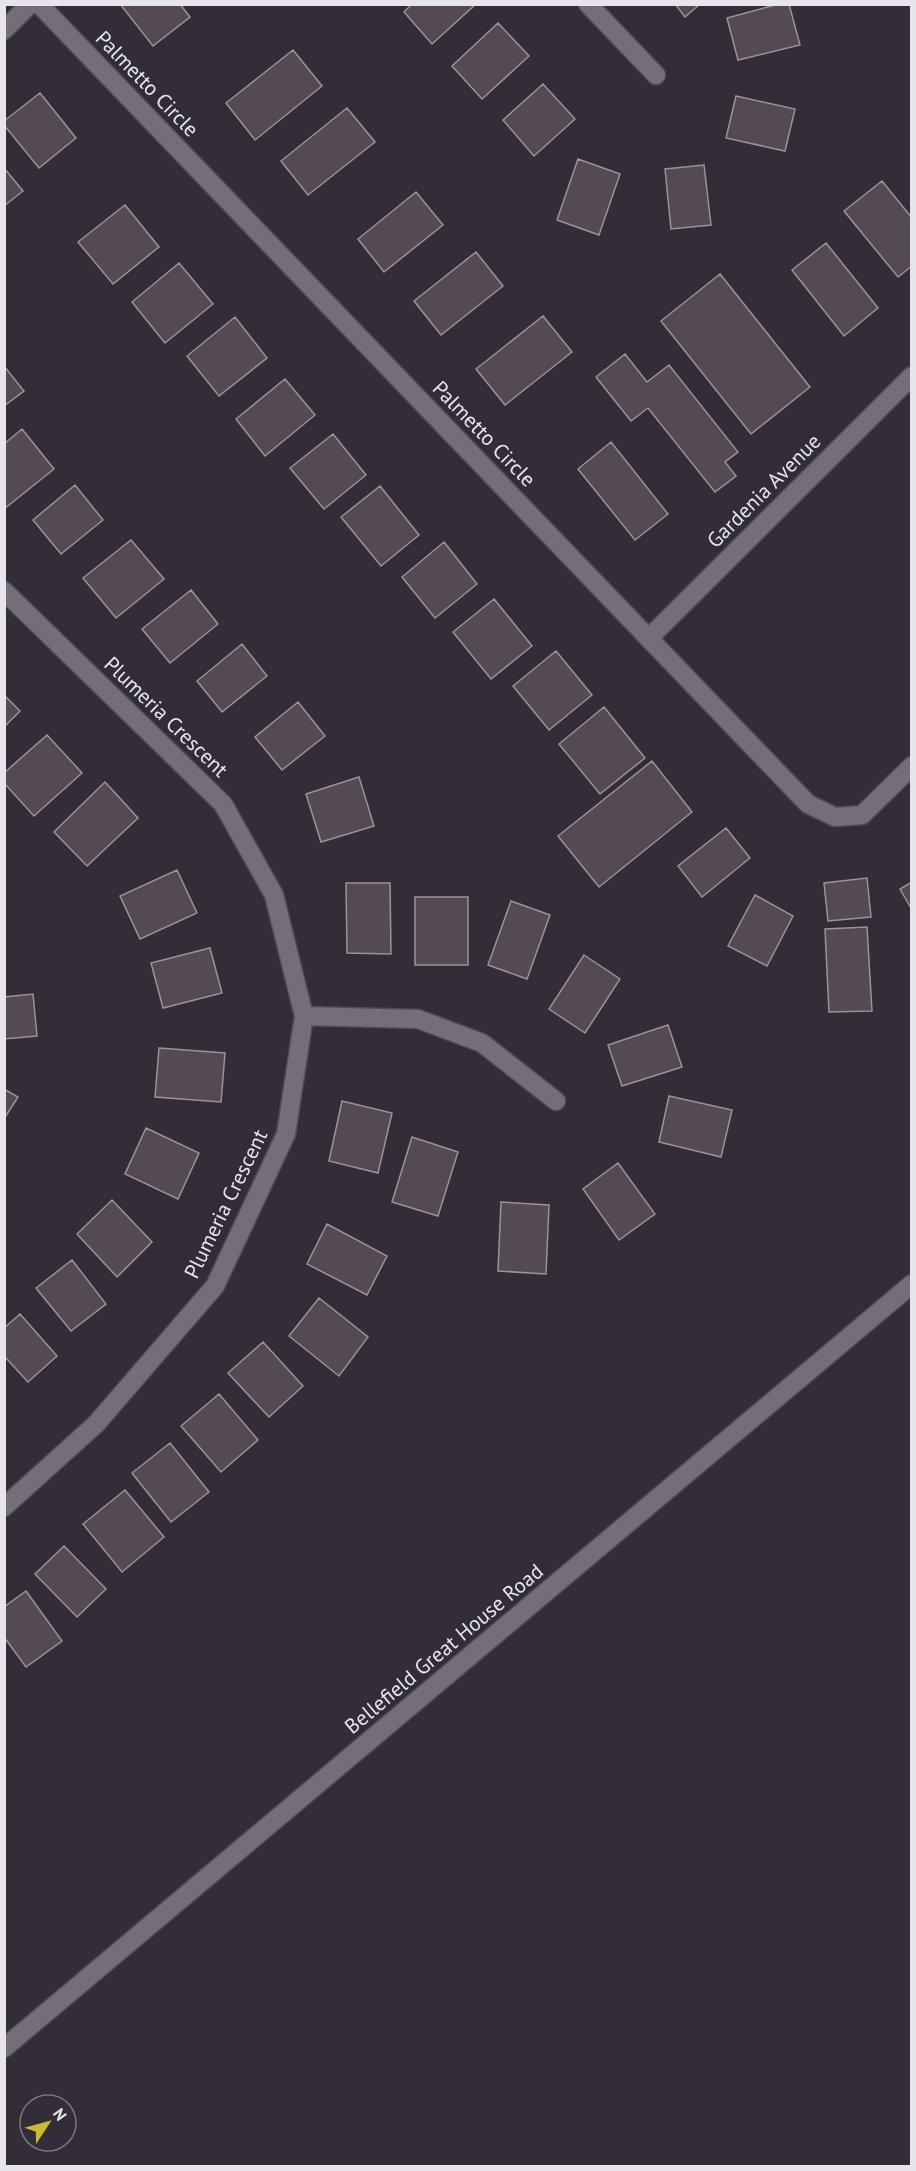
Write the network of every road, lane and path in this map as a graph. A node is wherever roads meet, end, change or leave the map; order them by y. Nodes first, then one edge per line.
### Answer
1 (30, 4) edge
2 (39, 4) edge
3 (588, 4) edge
4 (4, 30) edge
5 (656, 75) dead end
6 (912, 376) edge
7 (4, 591) edge
8 (649, 638) junction
9 (912, 766) edge
10 (304, 1016) junction
11 (555, 1101) dead end
12 (912, 1284) edge
13 (4, 1507) edge
14 (4, 2048) edge

1 - 4 street
2 - 8 street, Palmetto Circle
3 - 5 street
6 - 8 street, Gardenia Avenue
7 - 10 street, Plumeria Crescent
8 - 9 street, Palmetto Circle
10 - 11 street
10 - 13 street, Plumeria Crescent
12 - 14 street, Bellefield Great House Road

